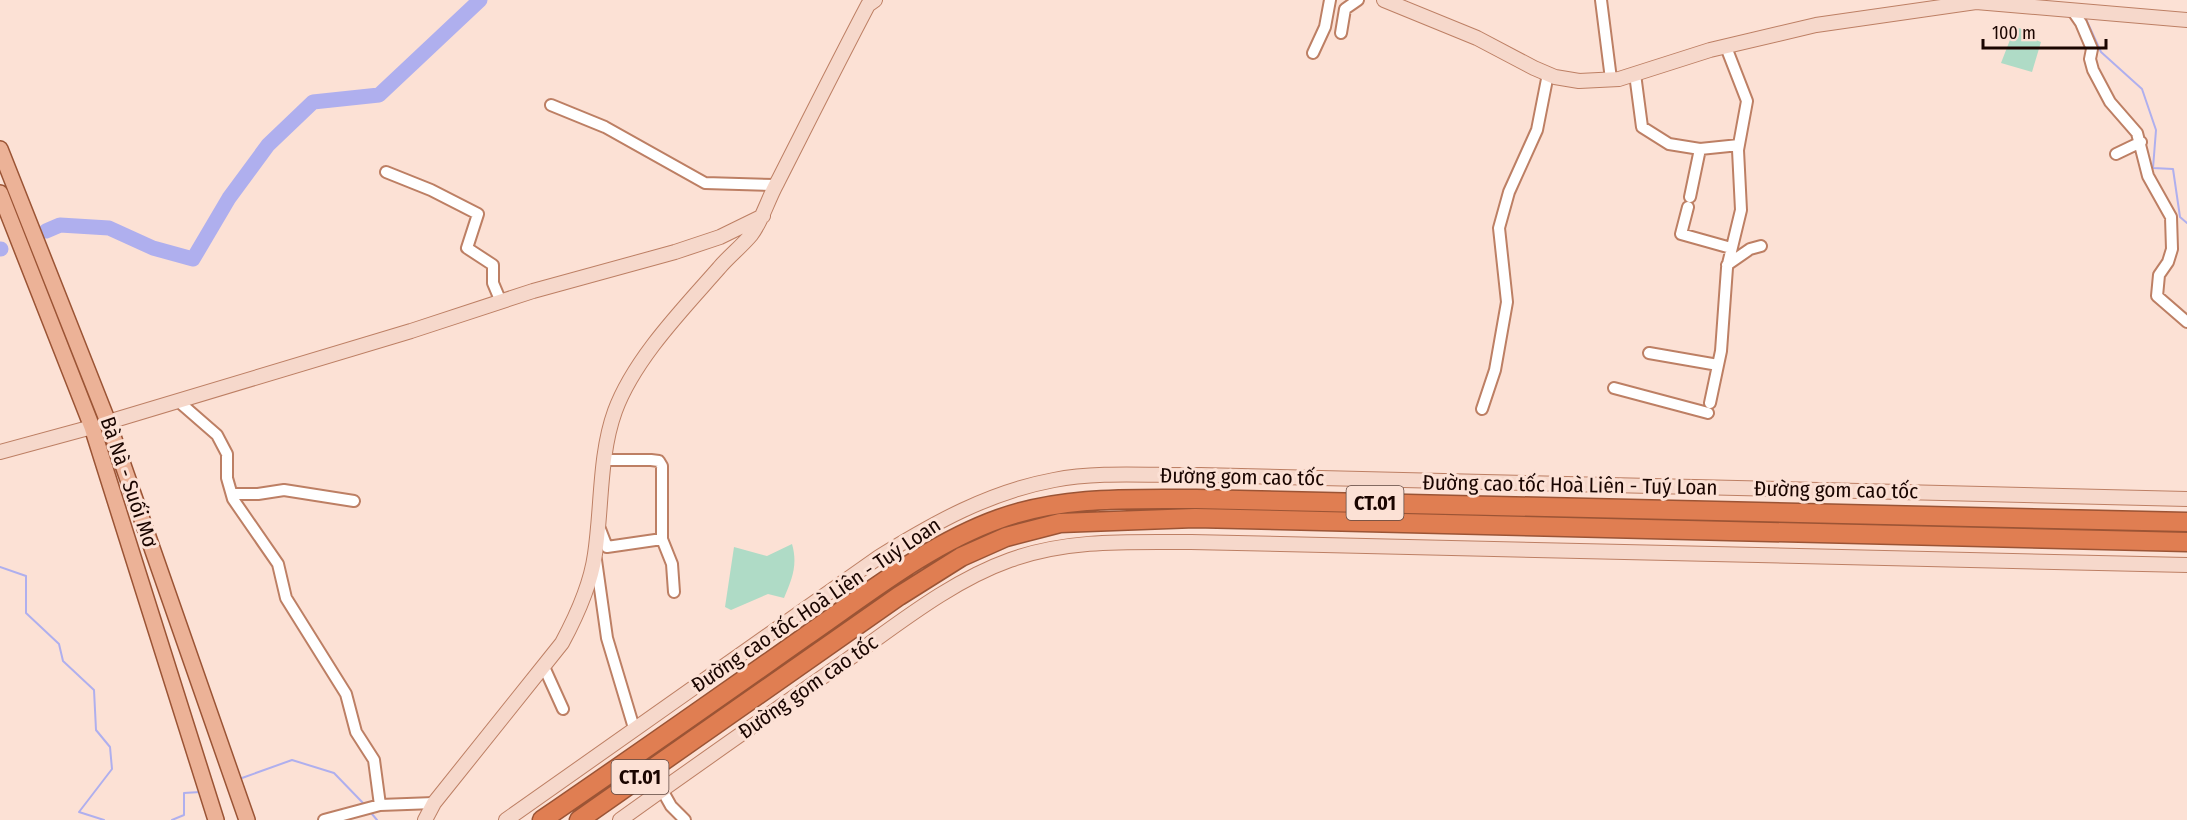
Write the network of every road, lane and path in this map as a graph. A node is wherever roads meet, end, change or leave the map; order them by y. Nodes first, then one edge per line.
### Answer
1 (874, 0) edge
2 (1330, 0) edge
3 (1358, 0) edge
4 (1384, 0) edge
5 (1602, 0) edge
6 (1974, 1) edge
7 (2078, 11) junction
8 (2187, 20) edge
9 (1341, 33) dead end
10 (1726, 46) junction
11 (1313, 53) dead end
12 (1548, 74) junction
13 (1635, 74) junction
14 (1611, 80) junction
15 (550, 105) dead end
16 (2140, 142) junction
17 (1739, 145) junction
18 (0, 149) edge
19 (1700, 149) junction
20 (2116, 154) dead end
21 (386, 172) dead end
22 (775, 185) junction
23 (0, 194) edge
24 (764, 215) junction
25 (720, 237) junction
26 (1761, 246) dead end
27 (1731, 248) junction
28 (734, 254) junction
29 (1727, 265) junction
30 (501, 302) junction
31 (2187, 322) edge
32 (1649, 353) dead end
33 (1719, 365) junction
34 (1614, 388) dead end
35 (178, 401) junction
36 (1482, 409) dead end
37 (108, 422) junction
38 (92, 427) junction
39 (0, 452) edge
40 (605, 460) junction
41 (232, 494) junction
42 (2187, 499) edge
43 (354, 501) dead end
44 (2187, 522) edge
45 (598, 523) junction
46 (662, 539) junction
47 (2187, 542) edge
48 (595, 557) junction
49 (2187, 565) edge
50 (674, 592) dead end
51 (544, 668) junction
52 (562, 709) dead end
53 (634, 728) junction
54 (700, 734) junction
55 (636, 756) junction
56 (662, 790) junction
57 (434, 803) junction
58 (380, 805) junction
59 (215, 817) edge
60 (248, 820) edge
61 (324, 820) edge
62 (425, 820) edge
63 (506, 820) edge
64 (536, 820) edge
65 (542, 820) edge
66 (579, 820) edge
67 (587, 820) edge
68 (620, 820) edge
69 (685, 820) edge

1 - 22 main road
2 - 11 street
3 - 9 street
4 - 12 main road
5 - 14 street
6 - 7 main road
6 - 10 main road
7 - 8 main road
7 - 16 street
10 - 13 main road
10 - 17 street
12 - 14 main road
12 - 36 street
13 - 14 main road
13 - 19 street
15 - 22 street
16 - 20 street
16 - 31 street
17 - 19 street
17 - 27 street
18 - 37 main road, Bà Nà - Suối Mơ
19 - 27 street
21 - 30 street
22 - 24 main road
23 - 38 main road, Bà Nà - Suối Mơ
24 - 25 main road
24 - 28 main road
25 - 28 main road
25 - 30 main road
26 - 29 street
27 - 29 street
28 - 40 main road
29 - 33 street
30 - 35 main road
32 - 33 street
33 - 34 street
35 - 37 main road
35 - 41 street
37 - 38 main road
37 - 60 main road, Bà Nà - Suối Mơ
38 - 39 main road
38 - 59 main road, Bà Nà - Suối Mơ
40 - 45 main road
40 - 46 street
41 - 43 street
41 - 58 street
42 - 53 main road, Đường gom cao tốc
44 - 55 highway, Đường cao tốc Hoà Liên - Tuý Loan / CT.01
45 - 46 street
45 - 48 main road
46 - 50 street
47 - 54 highway, Đường cao tốc Hoà Liên - Tuý Loan / CT.01
48 - 51 main road
48 - 53 street
49 - 56 main road, Đường gom cao tốc
51 - 52 street
51 - 57 main road
53 - 63 main road, Đường gom cao tốc
54 - 66 highway, Đường cao tốc Hoà Liên - Tuý Loan / CT.01
54 - 67 highway
55 - 64 highway
55 - 65 highway, Đường cao tốc Hoà Liên - Tuý Loan / CT.01
56 - 68 main road, Đường gom cao tốc
56 - 69 street
57 - 58 street
57 - 62 main road
58 - 61 street

